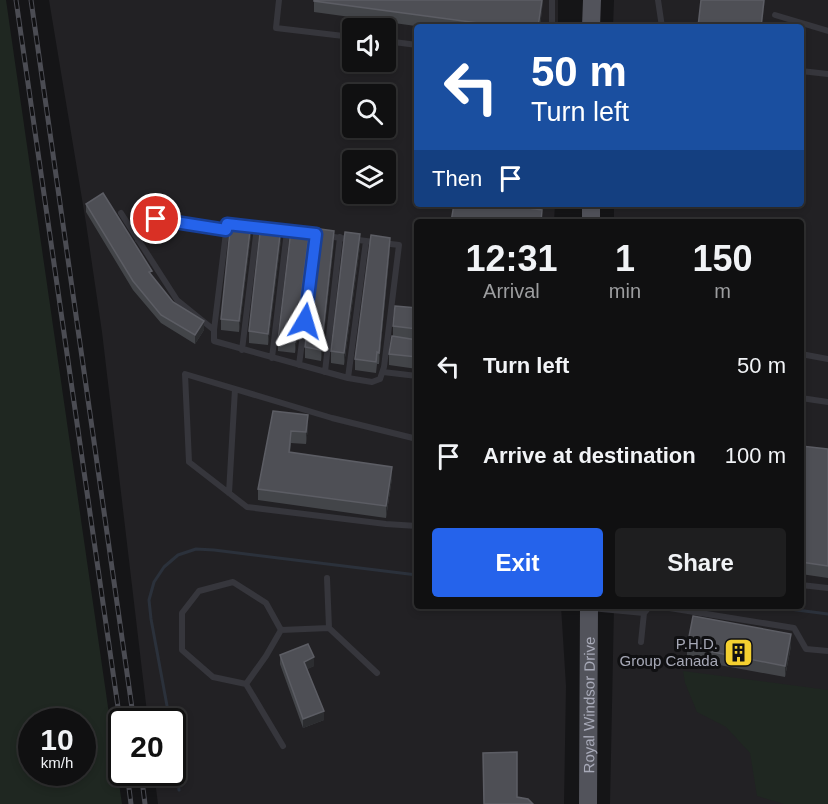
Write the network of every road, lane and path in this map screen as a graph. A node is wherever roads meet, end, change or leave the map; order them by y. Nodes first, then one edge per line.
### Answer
1 (279, 0) edge
2 (552, 0) edge
3 (592, 0) edge
4 (658, 0) edge
5 (775, 15) dead end
6 (552, 24) edge
7 (591, 24) edge
8 (662, 24) edge
9 (803, 24) edge
10 (804, 24) edge
11 (828, 32) edge
12 (342, 37) edge
13 (396, 42) edge
14 (414, 45) edge
15 (804, 71) edge
16 (828, 74) edge
17 (121, 213) dead end
18 (257, 227) junction
19 (226, 230) junction
20 (287, 231) junction
21 (316, 234) junction
22 (340, 237) junction
23 (138, 240) junction
24 (366, 241) junction
25 (392, 307) junction
26 (400, 308) edge
27 (214, 330) junction
28 (387, 342) junction
29 (397, 344) edge
30 (242, 350) junction
31 (804, 355) edge
32 (272, 358) junction
33 (828, 359) edge
34 (299, 365) junction
35 (325, 372) junction
36 (383, 372) junction
37 (414, 376) edge
38 (348, 378) junction
39 (235, 389) junction
40 (804, 398) edge
41 (828, 402) edge
42 (414, 438) edge
43 (228, 493) junction
44 (414, 526) edge
45 (327, 578) dead end
46 (804, 585) edge
47 (828, 588) edge
48 (589, 609) edge
49 (607, 609) edge
50 (647, 609) edge
51 (676, 609) edge
52 (644, 613) junction
53 (329, 628) junction
54 (281, 630) junction
55 (641, 642) dead end
56 (828, 651) edge
57 (377, 673) dead end
58 (246, 684) junction
59 (283, 746) dead end
60 (588, 804) edge

1 - 12 lane
2 - 6 lane
3 - 7 main road
4 - 8 lane
5 - 9 lane
10 - 11 lane
13 - 14 lane
15 - 16 lane
17 - 23 lane
18 - 19 lane
18 - 20 lane
18 - 30 lane
19 - 23 lane
19 - 27 lane
20 - 21 lane
20 - 32 lane
21 - 22 lane
21 - 34 lane
22 - 24 lane
22 - 35 lane
23 - 27 lane
24 - 25 lane
24 - 38 lane
25 - 26 lane
25 - 28 lane
27 - 30 lane
28 - 29 lane
28 - 36 lane
30 - 32 lane
31 - 33 lane
32 - 34 lane
34 - 35 lane
35 - 38 lane
36 - 37 lane
36 - 38 lane
39 - 42 lane
39 - 43 lane
39 - 43 lane
40 - 41 lane
43 - 44 lane
45 - 53 lane
46 - 47 lane
48 - 60 main road, Royal Windsor Drive
49 - 52 lane
50 - 52 lane
51 - 56 lane
52 - 55 lane
53 - 54 lane
53 - 57 lane
54 - 58 lane
54 - 58 lane
58 - 59 lane

